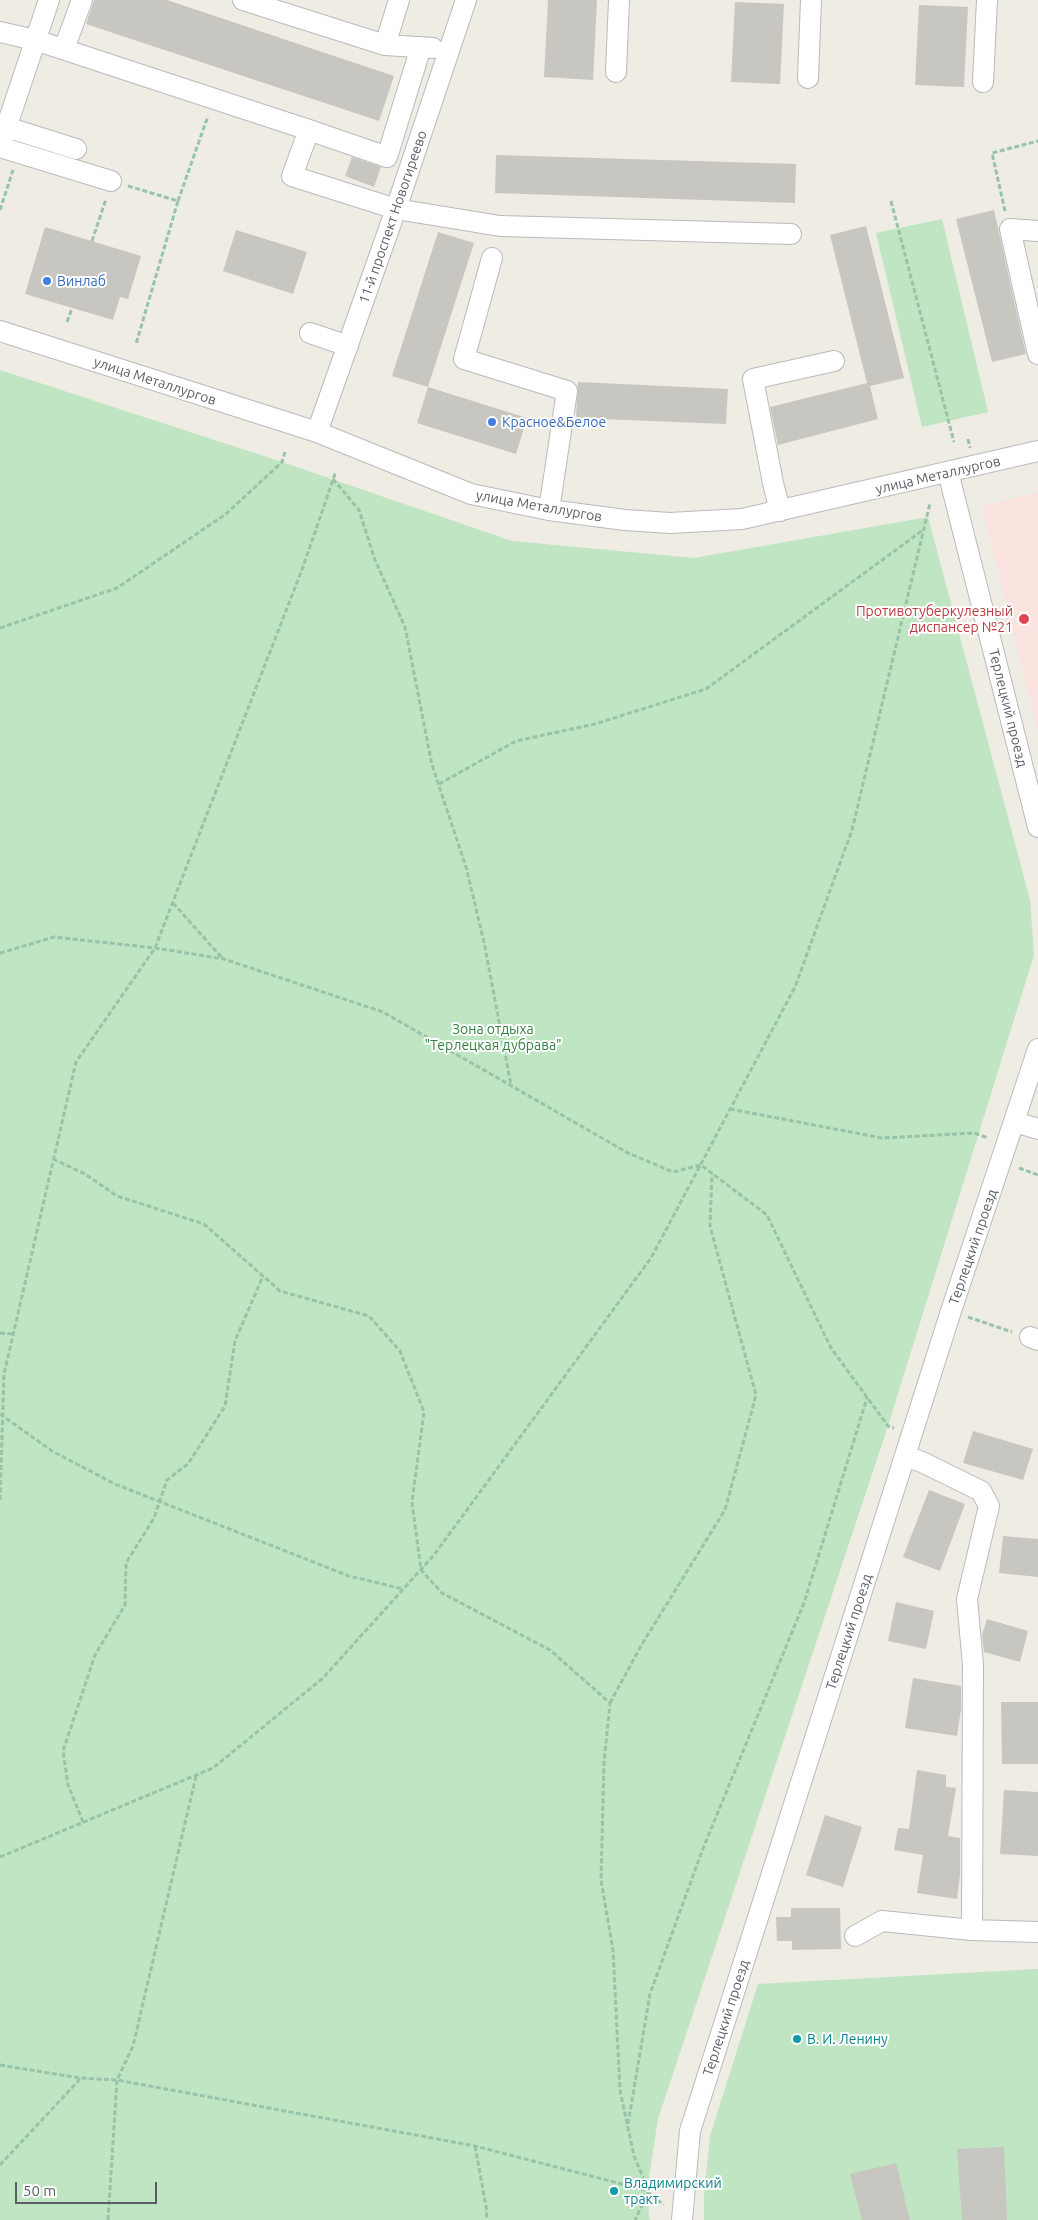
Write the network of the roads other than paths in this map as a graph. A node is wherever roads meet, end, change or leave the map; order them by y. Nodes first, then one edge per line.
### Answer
1 (49, 0) edge
2 (82, 0) edge
3 (243, 0) edge
4 (400, 0) edge
5 (466, 0) edge
6 (619, 0) edge
7 (811, 0) edge
8 (987, 0) edge
9 (0, 32) edge
10 (35, 40) junction
11 (385, 45) junction
12 (421, 47) junction
13 (64, 49) junction
14 (450, 49) junction
15 (616, 72) dead end
16 (808, 78) dead end
17 (983, 82) dead end
18 (6, 127) junction
19 (309, 130) junction
20 (6, 149) edge
21 (76, 149) dead end
22 (112, 181) road end
23 (396, 209) junction
24 (1038, 231) edge
25 (791, 234) dead end
26 (492, 258) dead end
27 (0, 331) edge
28 (310, 333) dead end
29 (348, 346) junction
30 (1038, 354) edge
31 (834, 361) dead end
32 (317, 432) junction
33 (1038, 451) edge
34 (948, 472) junction
35 (549, 510) junction
36 (780, 511) junction
37 (1038, 827) edge
38 (1038, 1049) edge
39 (1015, 1122) junction
40 (1038, 1129) edge
41 (905, 1456) junction
42 (972, 1930) junction
43 (1038, 1932) edge
44 (855, 1936) dead end
45 (675, 2213) edge

1 - 10 street
2 - 13 street
3 - 11 street
4 - 11 street
5 - 14 street, 11-й проспект Новогиреево
6 - 15 street
7 - 16 street
8 - 17 street
9 - 10 street
10 - 13 street
10 - 18 street
11 - 12 street
12 - 14 street
12 - 19 street
13 - 19 street
14 - 23 street, 11-й проспект Новогиреево
18 - 20 street
18 - 21 street
19 - 23 street
20 - 22 street
23 - 25 street
23 - 29 street, 11-й проспект Новогиреево
24 - 30 street
26 - 35 street
27 - 32 street, улица Металлургов
28 - 29 street
29 - 32 street, 11-й проспект Новогиреево
31 - 36 street
32 - 35 street, улица Металлургов
33 - 34 street, улица Металлургов
34 - 36 street, улица Металлургов
34 - 37 street, Терлецкий проезд
35 - 36 street, улица Металлургов
38 - 39 street, Терлецкий проезд
39 - 40 street
39 - 41 street, Терлецкий проезд
41 - 42 street
41 - 45 street, Терлецкий проезд
42 - 43 street
42 - 44 street

